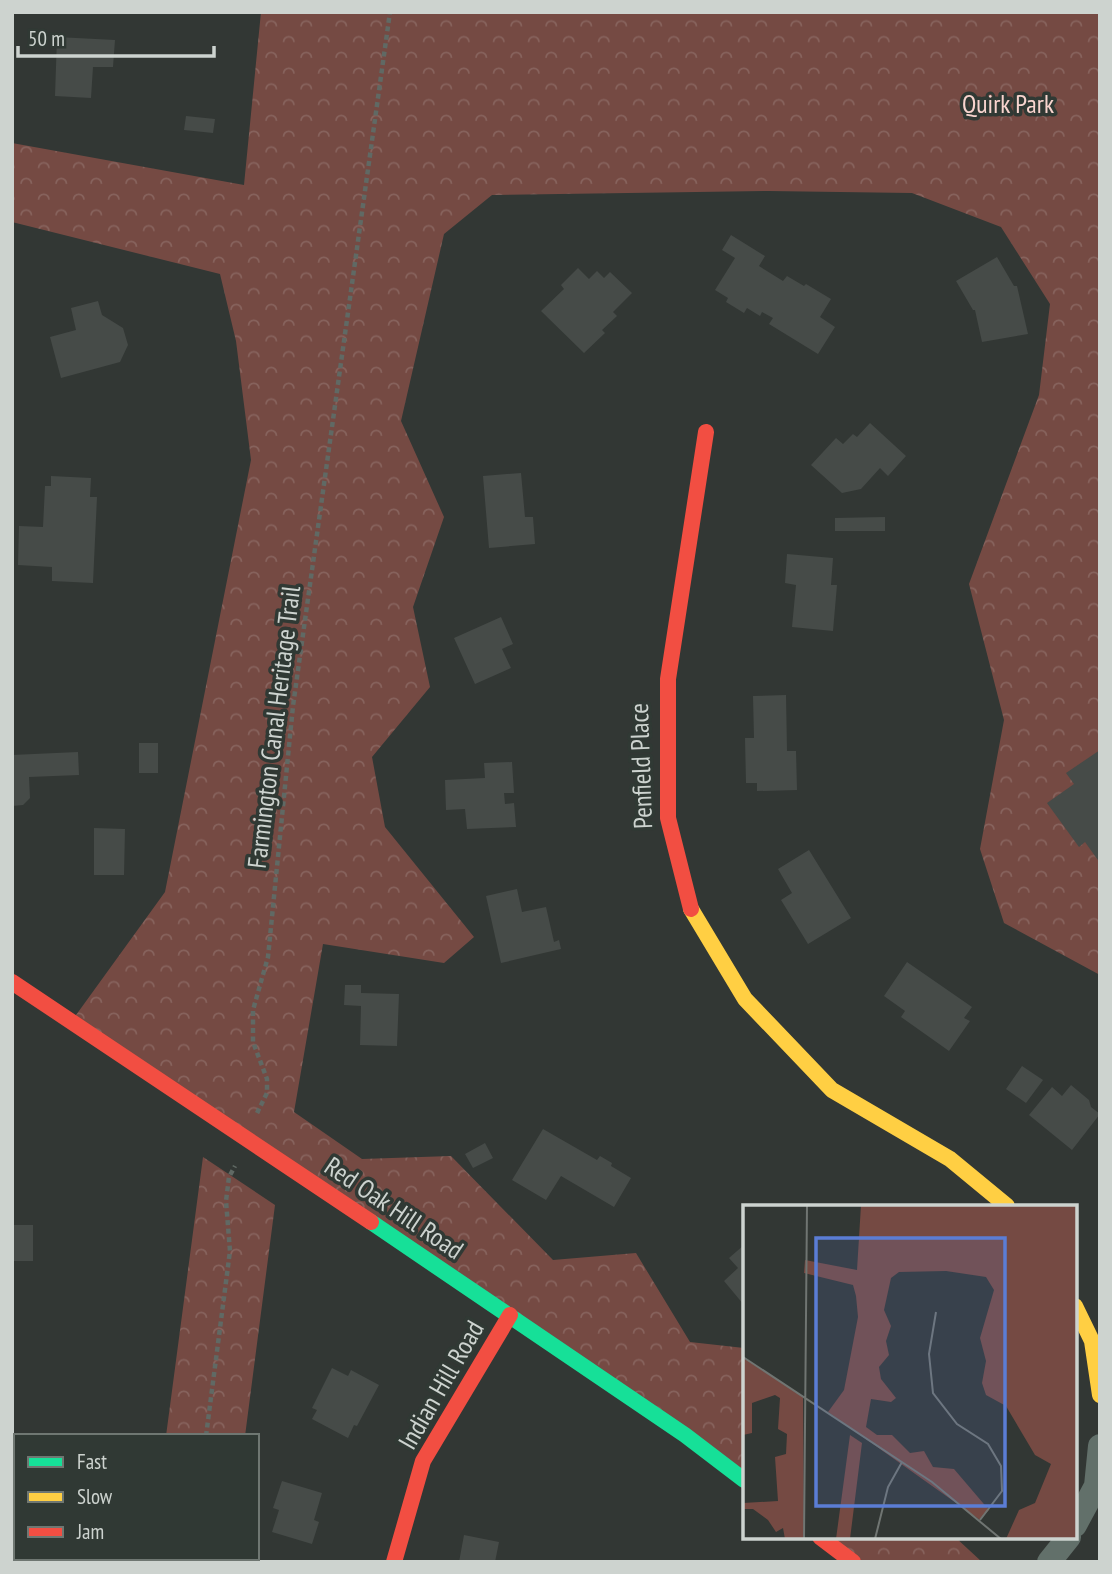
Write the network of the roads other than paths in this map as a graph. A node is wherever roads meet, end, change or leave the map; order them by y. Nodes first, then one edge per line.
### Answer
1 (706, 432) dead end
2 (12, 982) edge
3 (1006, 1205) edge
4 (1077, 1310) edge
5 (510, 1315) junction
6 (1100, 1395) edge
7 (1100, 1446) edge
8 (743, 1479) edge
9 (1077, 1521) edge
10 (823, 1539) edge
11 (1067, 1539) edge
12 (394, 1562) edge
13 (853, 1562) edge
14 (1049, 1562) edge

1 - 3 street, Penfield Place
2 - 5 street, Red Oak Hill Road
4 - 6 street
5 - 8 street, Red Oak Hill Road
5 - 12 street, Indian Hill Road
7 - 9 street
10 - 13 street
11 - 14 street

